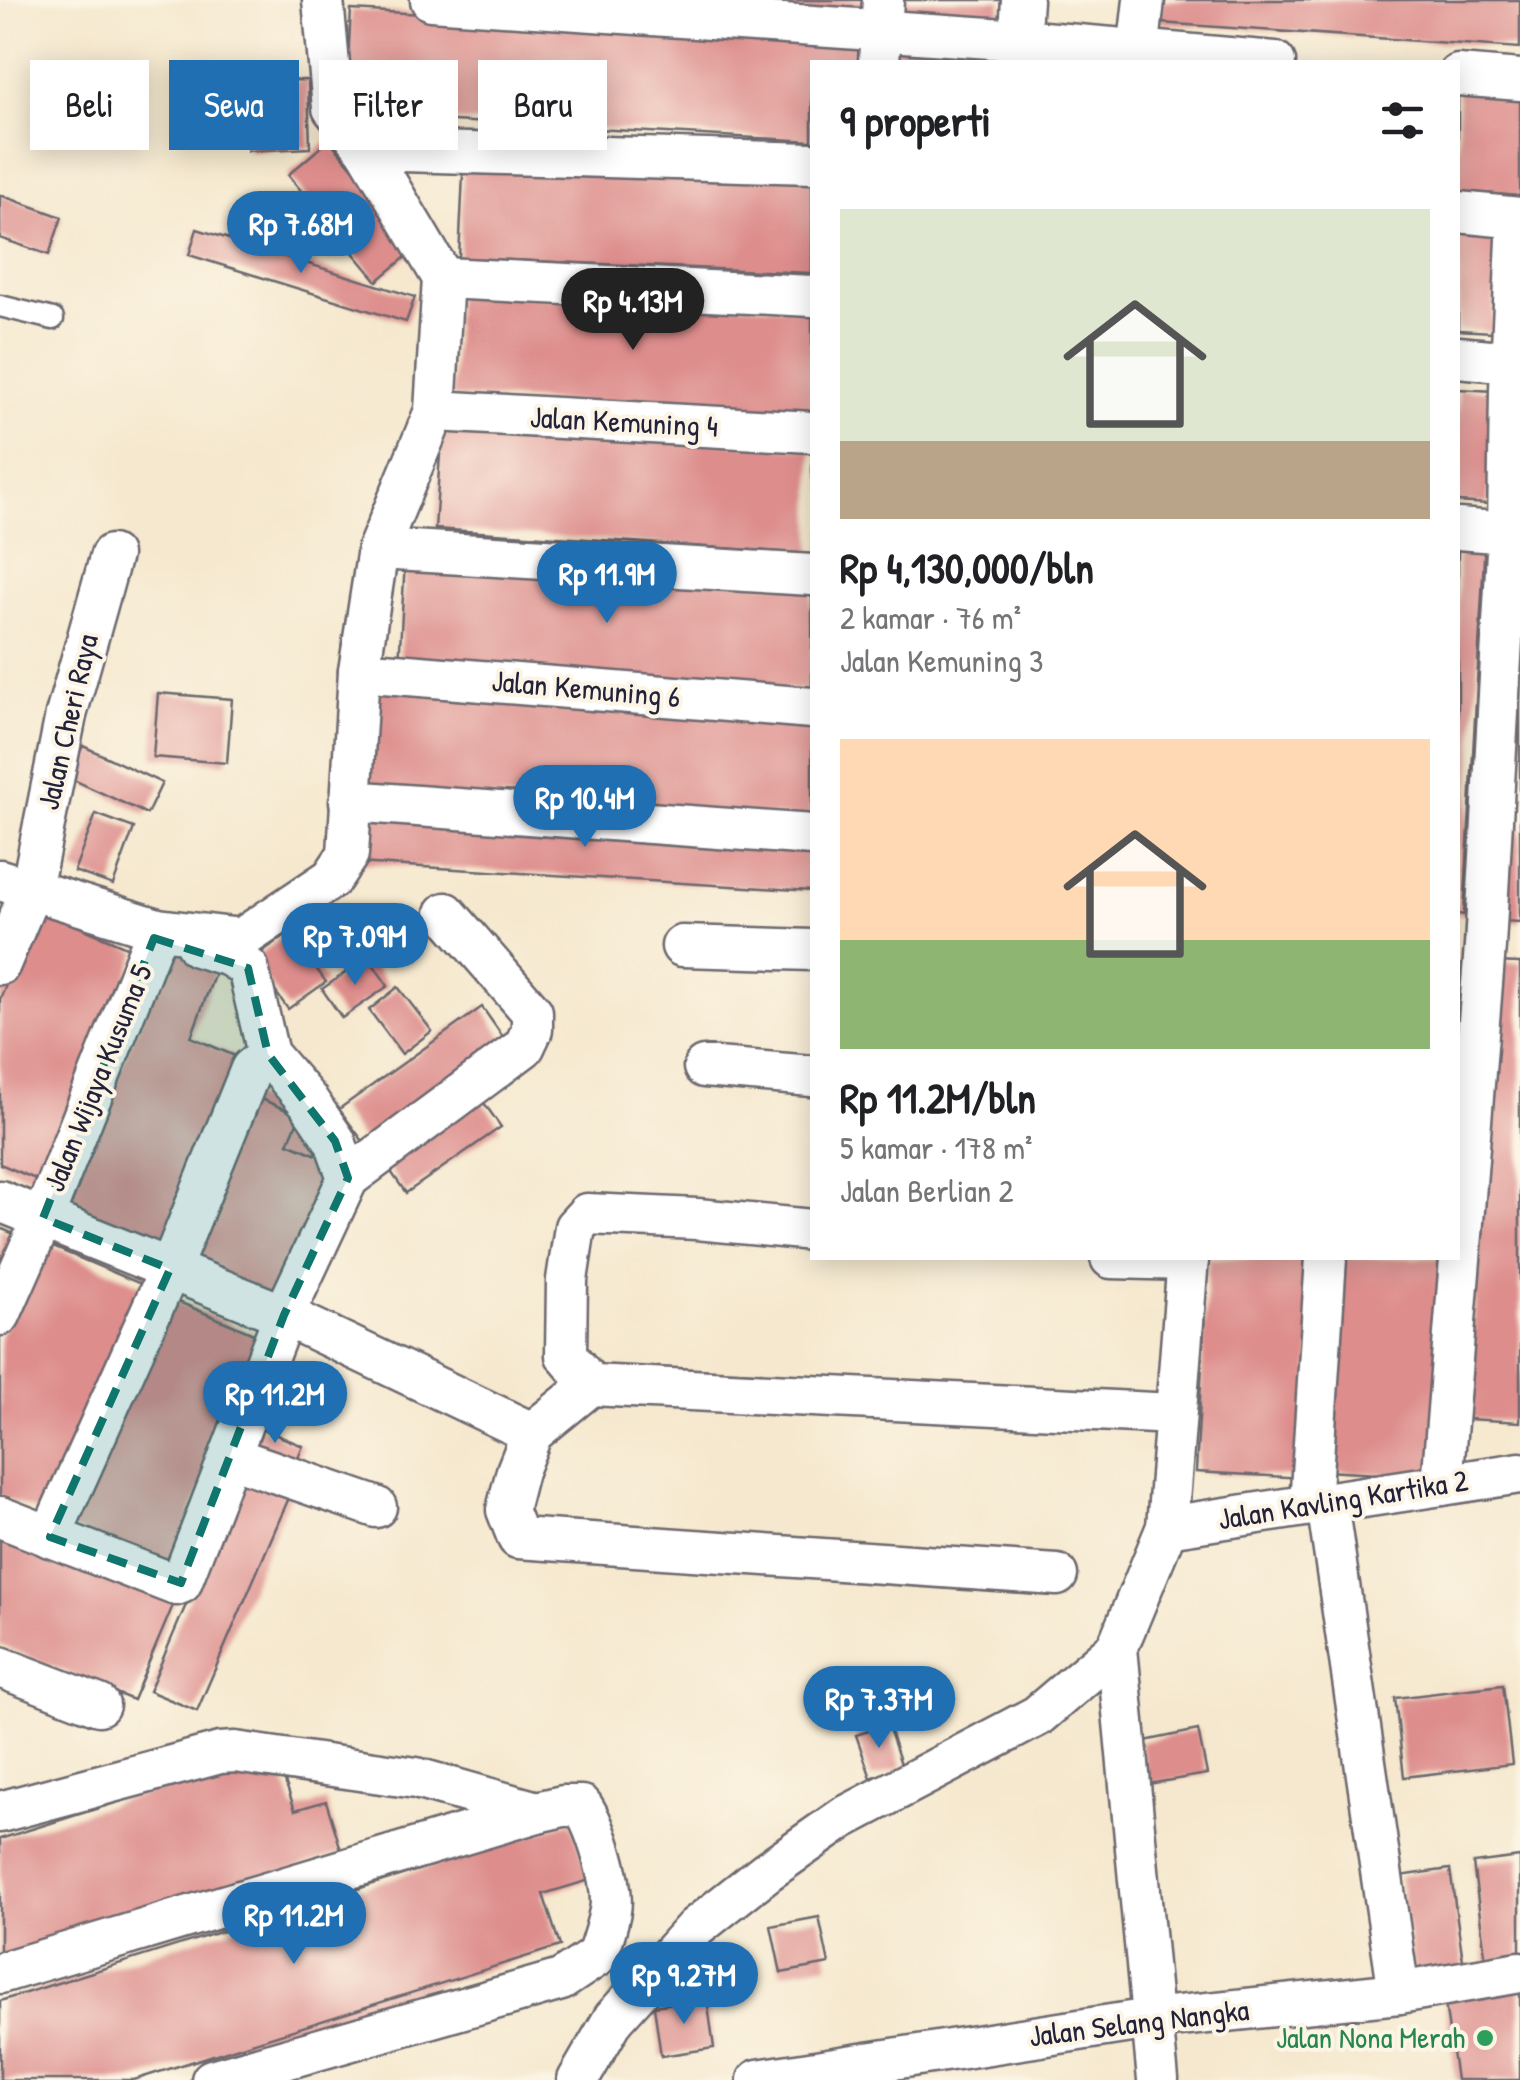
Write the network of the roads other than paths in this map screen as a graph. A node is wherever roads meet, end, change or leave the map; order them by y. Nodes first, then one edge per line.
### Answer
1 (323, 0) edge
2 (431, 0) edge
3 (1022, 0) edge
4 (1144, 0) edge
5 (475, 2) edge
6 (608, 6) edge
7 (751, 11) edge
8 (881, 31) edge
9 (1019, 51) edge
10 (1137, 58) edge
11 (329, 60) edge
12 (1206, 60) edge
13 (1460, 76) edge
14 (1520, 80) edge
15 (367, 150) joint
16 (810, 162) edge
17 (1460, 212) edge
18 (1519, 218) edge
19 (443, 278) junction
20 (810, 296) edge
21 (0, 306) edge
22 (53, 319) dead end
23 (1460, 358) edge
24 (1513, 375) edge
25 (1460, 384) edge
26 (434, 411) junction
27 (810, 432) edge
28 (1460, 529) edge
29 (1514, 534) edge
30 (378, 549) junction
31 (111, 555) dead end
32 (810, 575) edge
33 (359, 671) junction
34 (810, 708) edge
35 (350, 801) junction
36 (810, 835) edge
37 (14, 892) edge
38 (446, 913) dead end
39 (154, 938) junction
40 (682, 946) dead end
41 (1488, 946) edge
42 (810, 950) edge
43 (244, 954) junction
44 (0, 964) edge
45 (268, 1054) junction
46 (704, 1068) dead end
47 (810, 1076) edge
48 (348, 1178) junction
49 (0, 1201) edge
50 (43, 1218) junction
51 (810, 1230) edge
52 (1188, 1260) edge
53 (1326, 1260) edge
54 (170, 1269) junction
55 (0, 1315) edge
56 (284, 1315) junction
57 (591, 1385) junction
58 (1174, 1414) junction
59 (532, 1433) junction
60 (231, 1457) junction
61 (1520, 1473) edge
62 (1442, 1485) junction
63 (1318, 1504) junction
64 (376, 1507) dead end
65 (0, 1517) edge
66 (1167, 1526) junction
67 (50, 1536) junction
68 (1058, 1575) dead end
69 (1117, 1648) junction
70 (0, 1668) edge
71 (99, 1705) dead end
72 (0, 1812) edge
73 (538, 1812) junction
74 (1520, 1972) edge
75 (0, 1973) edge
76 (1400, 1993) junction
77 (1150, 2019) junction
78 (212, 2080) edge
79 (578, 2080) edge
80 (758, 2080) edge
81 (1158, 2080) edge

1 - 11 street
2 - 5 street
3 - 9 street
4 - 10 street
5 - 6 street
6 - 7 street
7 - 8 street
8 - 9 street
9 - 10 street
10 - 12 street
13 - 14 street
15 - 16 street
15 - 19 street
17 - 18 street
18 - 24 street
19 - 20 street
19 - 26 street
21 - 22 lane
23 - 24 street
24 - 25 street
24 - 29 street
26 - 27 street, Jalan Kemuning 4
26 - 30 street
28 - 29 street
29 - 41 street
30 - 32 street
30 - 33 street
31 - 37 street, Jalan Cheri Raya
33 - 34 street, Jalan Kemuning 6
33 - 35 street
35 - 36 street
35 - 43 street
37 - 39 street
37 - 43 street
37 - 44 street, Jalan Cheri Raya
38 - 48 street
39 - 43 street
39 - 50 street, Jalan Wijaya Kusuma 5
40 - 42 street
41 - 62 street
43 - 45 street
45 - 48 street
45 - 54 street
46 - 47 street
48 - 56 street
49 - 50 street
50 - 54 street
50 - 55 street, Jalan Wijaya Kusuma 5
51 - 57 street
52 - 58 street
53 - 63 street
54 - 56 street
54 - 67 street
56 - 59 street
56 - 60 street
57 - 58 street
57 - 59 street
58 - 66 street
59 - 68 street
60 - 64 street
60 - 67 street
61 - 62 street, Jalan Kavling Kartika 2
62 - 63 street, Jalan Kavling Kartika 2
63 - 66 street, Jalan Kavling Kartika 2
63 - 76 street
65 - 67 street
66 - 69 street
69 - 77 street
69 - 79 street
70 - 71 street
72 - 73 street
73 - 75 street
73 - 78 street
74 - 76 street, Jalan Selang Nangka
76 - 77 street, Jalan Selang Nangka
77 - 80 street, Jalan Selang Nangka
77 - 81 street

